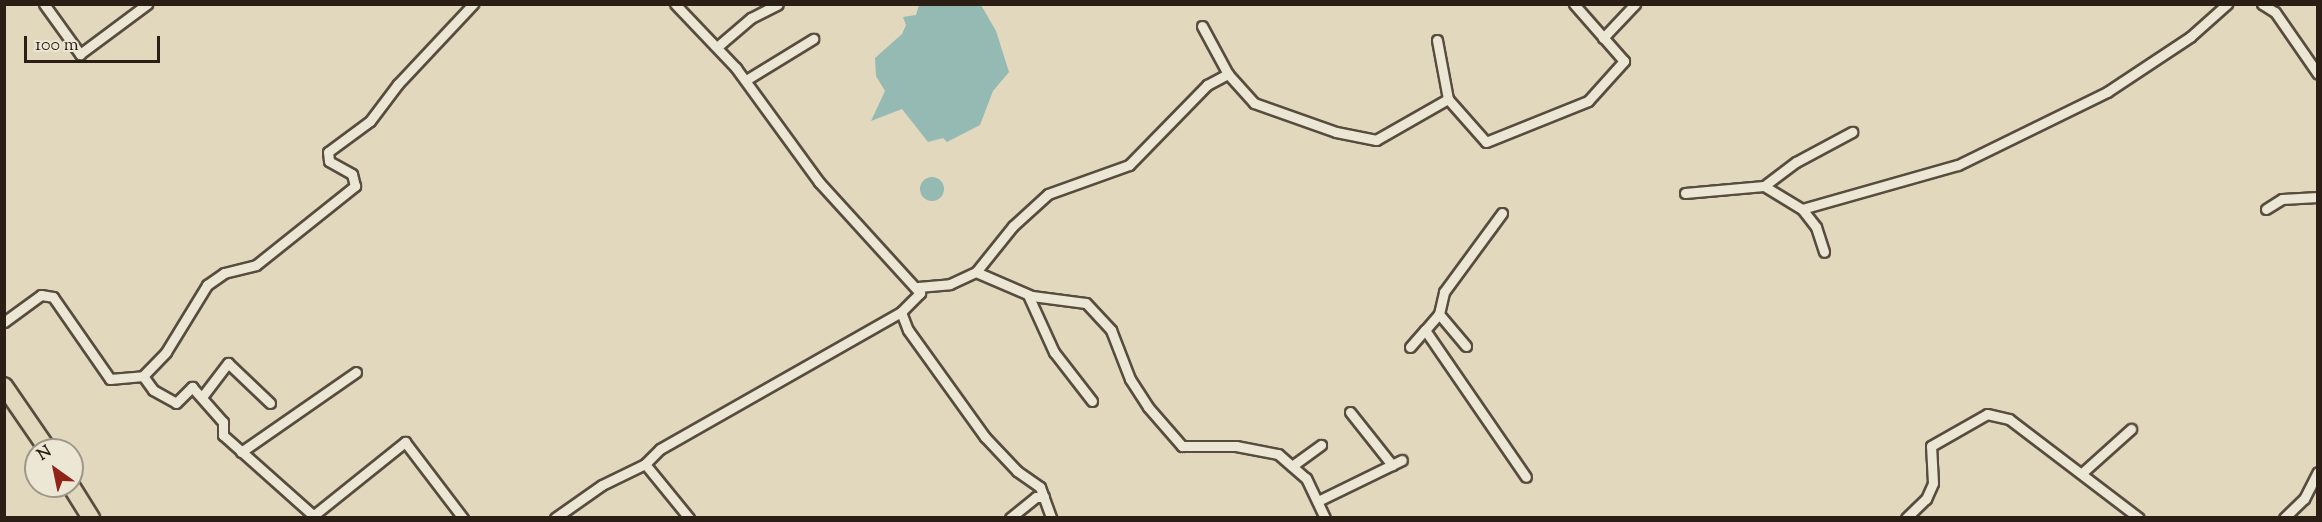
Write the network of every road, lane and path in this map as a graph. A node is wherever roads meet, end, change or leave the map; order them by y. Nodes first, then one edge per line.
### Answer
1 (44, 4) edge
2 (147, 4) edge
3 (473, 4) edge
4 (675, 4) edge
5 (778, 4) edge
6 (1574, 4) edge
7 (1635, 4) edge
8 (2227, 4) edge
9 (2262, 4) edge
10 (1202, 27) dead end
11 (1603, 38) junction
12 (813, 39) dead end
13 (1437, 40) dead end
14 (717, 47) junction
15 (1228, 74) junction
16 (2318, 74) edge
17 (746, 80) junction
18 (1448, 99) junction
19 (1852, 132) dead end
20 (1764, 186) junction
21 (1685, 193) dead end
22 (2318, 197) edge
23 (1802, 209) junction
24 (2266, 209) dead end
25 (1502, 213) dead end
26 (1824, 252) dead end
27 (976, 272) junction
28 (918, 287) junction
29 (1028, 295) junction
30 (901, 312) junction
31 (1439, 314) junction
32 (4, 322) edge
33 (1425, 330) junction
34 (1410, 346) dead end
35 (1466, 346) dead end
36 (356, 372) dead end
37 (143, 376) junction
38 (4, 386) edge
39 (202, 397) junction
40 (1092, 401) dead end
41 (270, 403) dead end
42 (1350, 411) dead end
43 (2131, 429) dead end
44 (40, 438) edge
45 (1321, 445) dead end
46 (241, 452) junction
47 (1402, 460) dead end
48 (645, 464) junction
49 (1392, 465) junction
50 (1292, 466) junction
51 (2318, 472) edge
52 (2082, 473) junction
53 (1526, 477) dead end
54 (1044, 497) junction
55 (78, 498) edge
56 (1320, 500) junction
57 (315, 516) edge
58 (91, 518) edge
59 (464, 518) edge
60 (555, 518) edge
61 (689, 518) edge
62 (1010, 518) edge
63 (1051, 518) edge
64 (1325, 518) edge
65 (1906, 518) edge
66 (2139, 518) edge
67 (2284, 518) edge

1 - 2 street
3 - 37 street
4 - 14 street
5 - 14 street
6 - 11 street
7 - 11 street
8 - 23 street
9 - 16 street
10 - 15 street
11 - 18 street
12 - 17 street
13 - 18 street
14 - 17 street
15 - 18 street
15 - 27 street
17 - 28 street
19 - 20 street
20 - 21 street
20 - 23 street
22 - 24 street
23 - 26 street
25 - 31 street
27 - 28 street
27 - 29 street
28 - 30 street
29 - 40 street
29 - 50 street
30 - 48 street
30 - 54 street
31 - 33 street
31 - 35 street
32 - 37 street
33 - 34 street
33 - 53 street
36 - 46 street
37 - 39 street
38 - 44 highway
39 - 41 street
39 - 46 street
42 - 49 street
43 - 52 street
45 - 50 street
46 - 57 street
47 - 49 street
48 - 60 street
48 - 61 street
49 - 56 street
50 - 56 street
51 - 67 street
52 - 65 street
52 - 66 street
54 - 62 street
54 - 63 street
55 - 58 highway
56 - 64 street
57 - 59 street

